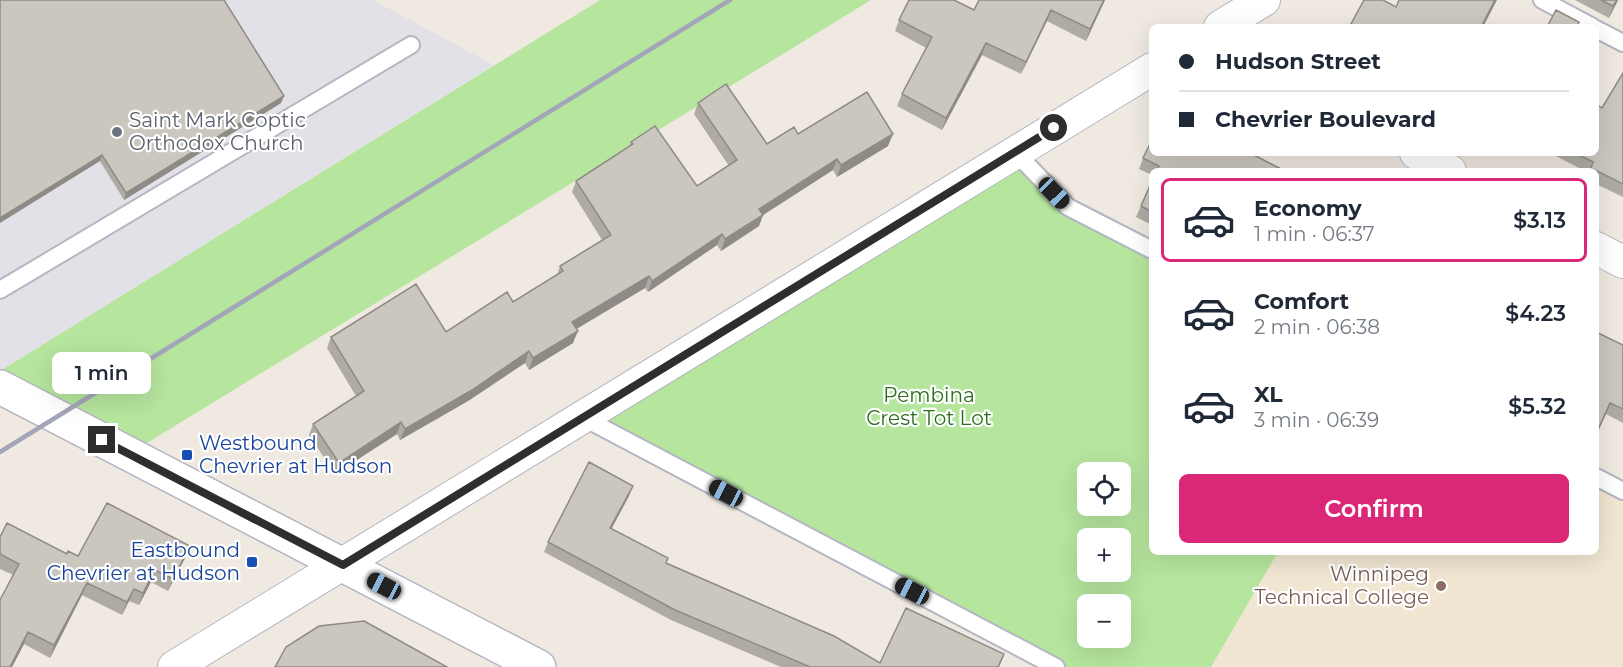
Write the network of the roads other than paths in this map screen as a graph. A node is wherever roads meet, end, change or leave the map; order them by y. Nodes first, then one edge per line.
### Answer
1 (1264, 0) edge
2 (1542, 0) edge
3 (1225, 24) edge
4 (1587, 24) edge
5 (1599, 31) edge
6 (1623, 43) edge
7 (411, 45) dead end
8 (1149, 71) edge
9 (1015, 152) junction
10 (1422, 156) edge
11 (1444, 168) edge
12 (1149, 248) edge
13 (1599, 250) edge
14 (1623, 262) edge
15 (0, 290) edge
16 (0, 387) edge
17 (582, 417) junction
18 (1599, 479) edge
19 (1623, 491) edge
20 (343, 565) junction
21 (174, 667) edge
22 (539, 667) edge
23 (1056, 667) edge

1 - 3 street
2 - 4 lane
5 - 6 lane
7 - 15 lane
8 - 9 street
9 - 12 lane
9 - 17 street
10 - 11 street
13 - 14 street
16 - 20 street
17 - 20 street
17 - 23 lane
18 - 19 lane
20 - 21 street
20 - 22 street

